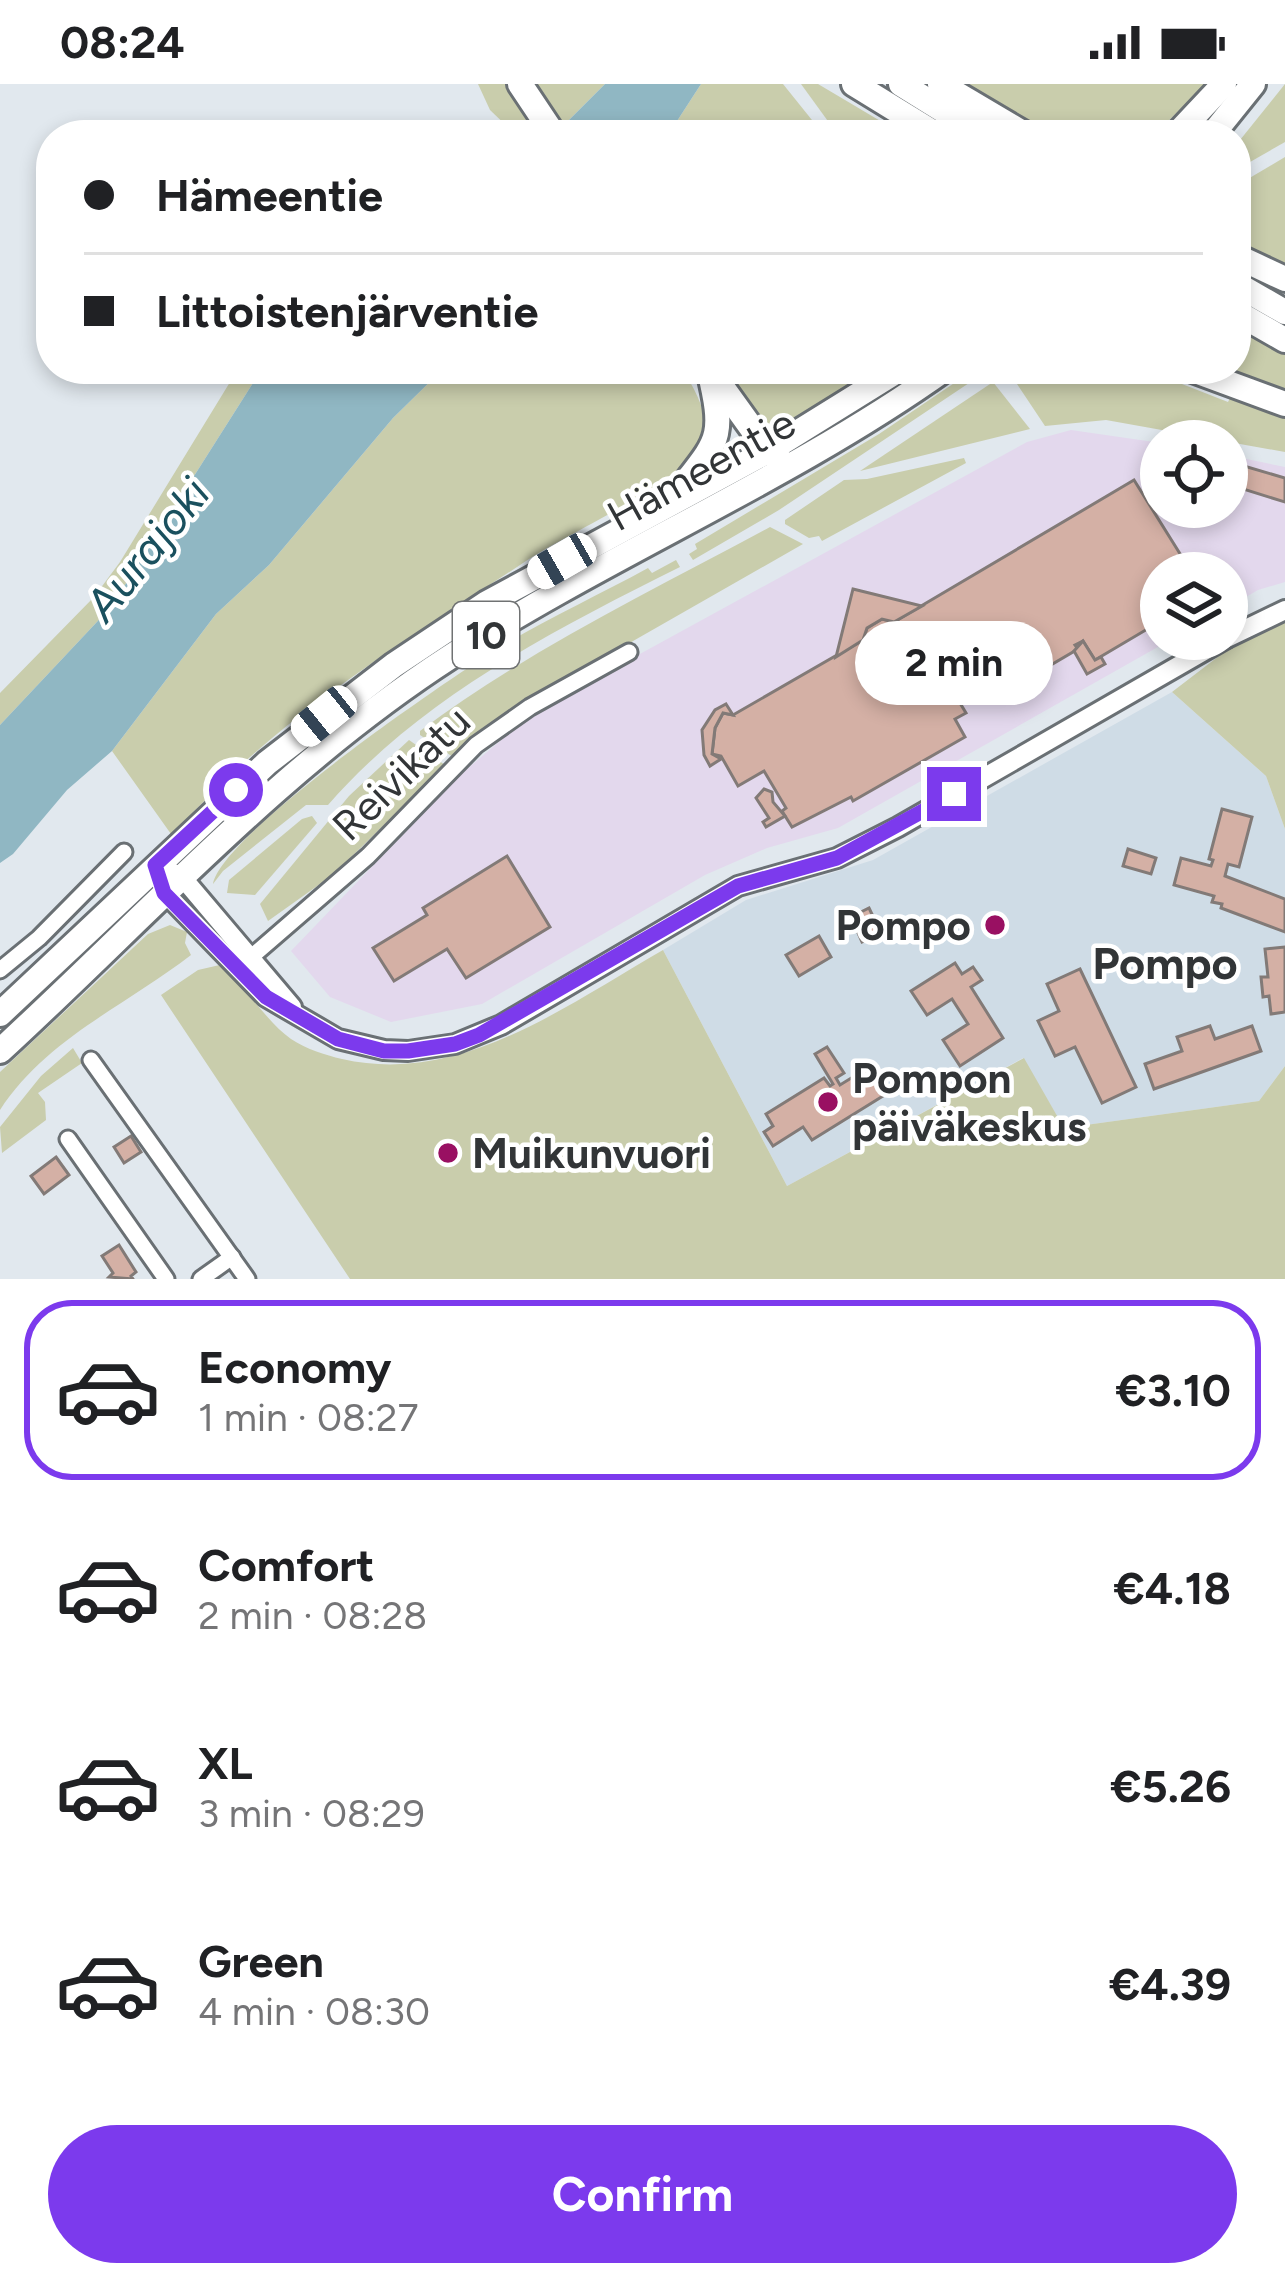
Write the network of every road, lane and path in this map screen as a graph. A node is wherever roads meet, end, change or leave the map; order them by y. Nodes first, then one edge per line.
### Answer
1 (520, 84) edge
2 (854, 84) edge
3 (901, 84) edge
4 (940, 84) edge
5 (1225, 84) edge
6 (1253, 84) edge
7 (544, 120) edge
8 (913, 120) edge
9 (959, 120) edge
10 (1000, 120) edge
11 (1190, 120) edge
12 (1224, 120) edge
13 (1251, 263) edge
14 (1285, 279) edge
15 (1251, 293) edge
16 (1285, 312) edge
17 (1251, 321) edge
18 (1285, 340) edge
19 (711, 384) edge
20 (718, 384) edge
21 (876, 384) edge
22 (921, 384) edge
23 (1231, 384) edge
24 (1285, 404) edge
25 (768, 451) junction
26 (792, 465) junction
27 (671, 502) junction
28 (1285, 610) edge
29 (1248, 628) edge
30 (629, 652) dead end
31 (1188, 660) edge
32 (124, 852) dead end
33 (155, 865) junction
34 (173, 885) junction
35 (245, 963) junction
36 (0, 970) edge
37 (0, 1015) edge
38 (0, 1051) edge
39 (91, 1060) dead end
40 (68, 1139) dead end
41 (232, 1257) junction
42 (166, 1279) edge
43 (201, 1279) edge
44 (248, 1279) edge

1 - 7 highway
2 - 8 highway
3 - 9 highway
4 - 10 highway
5 - 11 highway
6 - 12 highway
13 - 14 highway
15 - 16 highway
17 - 18 highway
19 - 27 highway
20 - 25 highway
21 - 25 highway, Hämeentie / 10
22 - 26 highway, Hämeentie / 10
23 - 24 highway
25 - 26 highway
25 - 27 highway, Hämeentie / 10
26 - 34 highway, Hämeentie / 10
27 - 33 highway, Hämeentie / 10
28 - 29 street
30 - 35 street, Reivikatu
31 - 35 street
32 - 36 street
33 - 34 street
33 - 37 highway, Hämeentie / 10
34 - 35 street
34 - 38 highway, Hämeentie / 10
39 - 41 street
40 - 42 street
41 - 43 street
41 - 44 street

